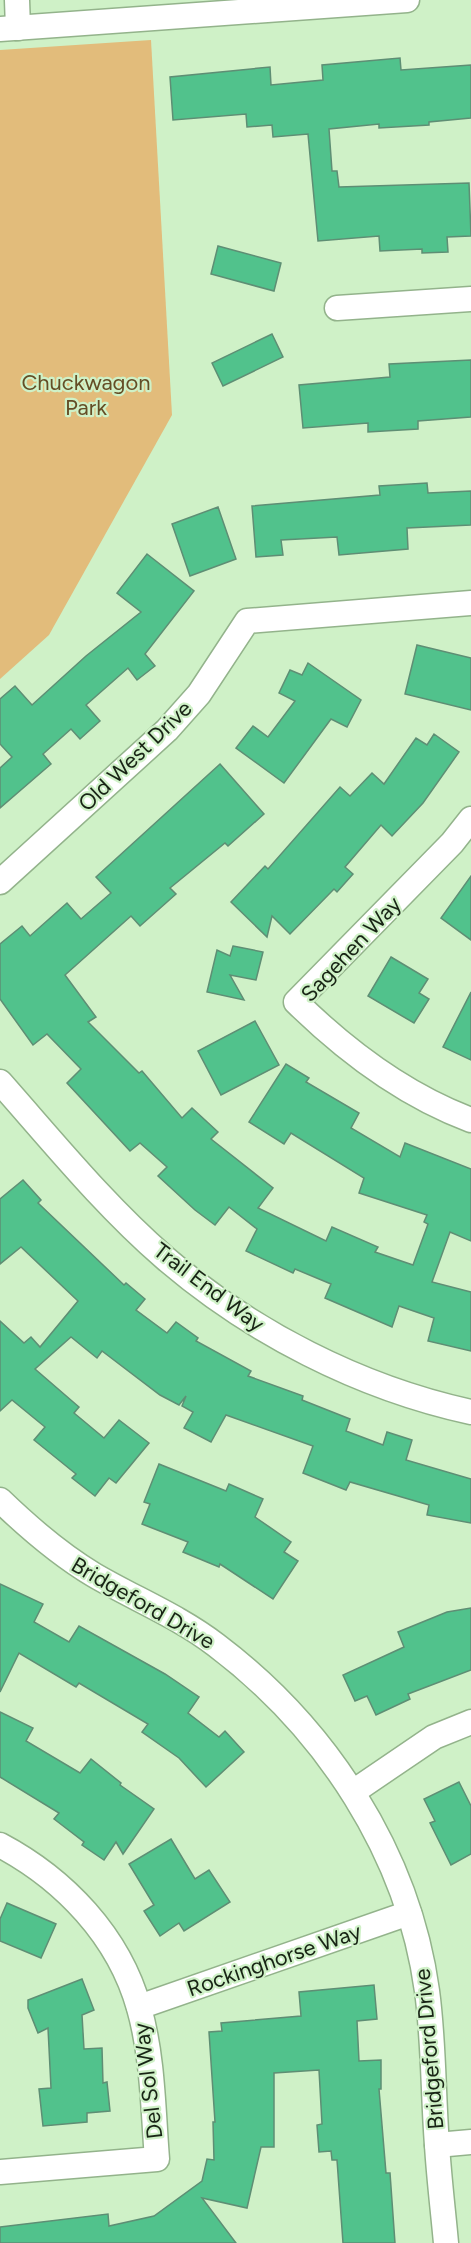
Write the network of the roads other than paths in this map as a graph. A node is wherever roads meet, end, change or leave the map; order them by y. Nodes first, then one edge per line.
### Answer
1 (17, 0) edge
2 (407, 0) edge
3 (9, 28) edge
4 (471, 299) edge
5 (337, 308) dead end
6 (471, 603) edge
7 (471, 819) edge
8 (0, 882) edge
9 (0, 1082) edge
10 (471, 1120) edge
11 (471, 1412) edge
12 (0, 1500) edge
13 (471, 1722) edge
14 (352, 1792) junction
15 (0, 1845) edge
16 (409, 1913) junction
17 (139, 2007) junction
18 (471, 2142) edge
19 (437, 2145) junction
20 (0, 2172) edge
21 (446, 2243) edge

1 - 3 street
2 - 3 street
4 - 5 street
6 - 8 street, Old West Drive
7 - 10 street, Sagehen Way
9 - 11 street, Trail End Way
12 - 14 street, Bridgeford Drive
13 - 14 street
14 - 16 street, Bridgeford Drive
15 - 17 street, Del Sol Way
16 - 17 street, Rockinghorse Way
16 - 19 street, Bridgeford Drive
17 - 20 street, Del Sol Way
18 - 19 street
19 - 21 street, Bridgeford Drive

